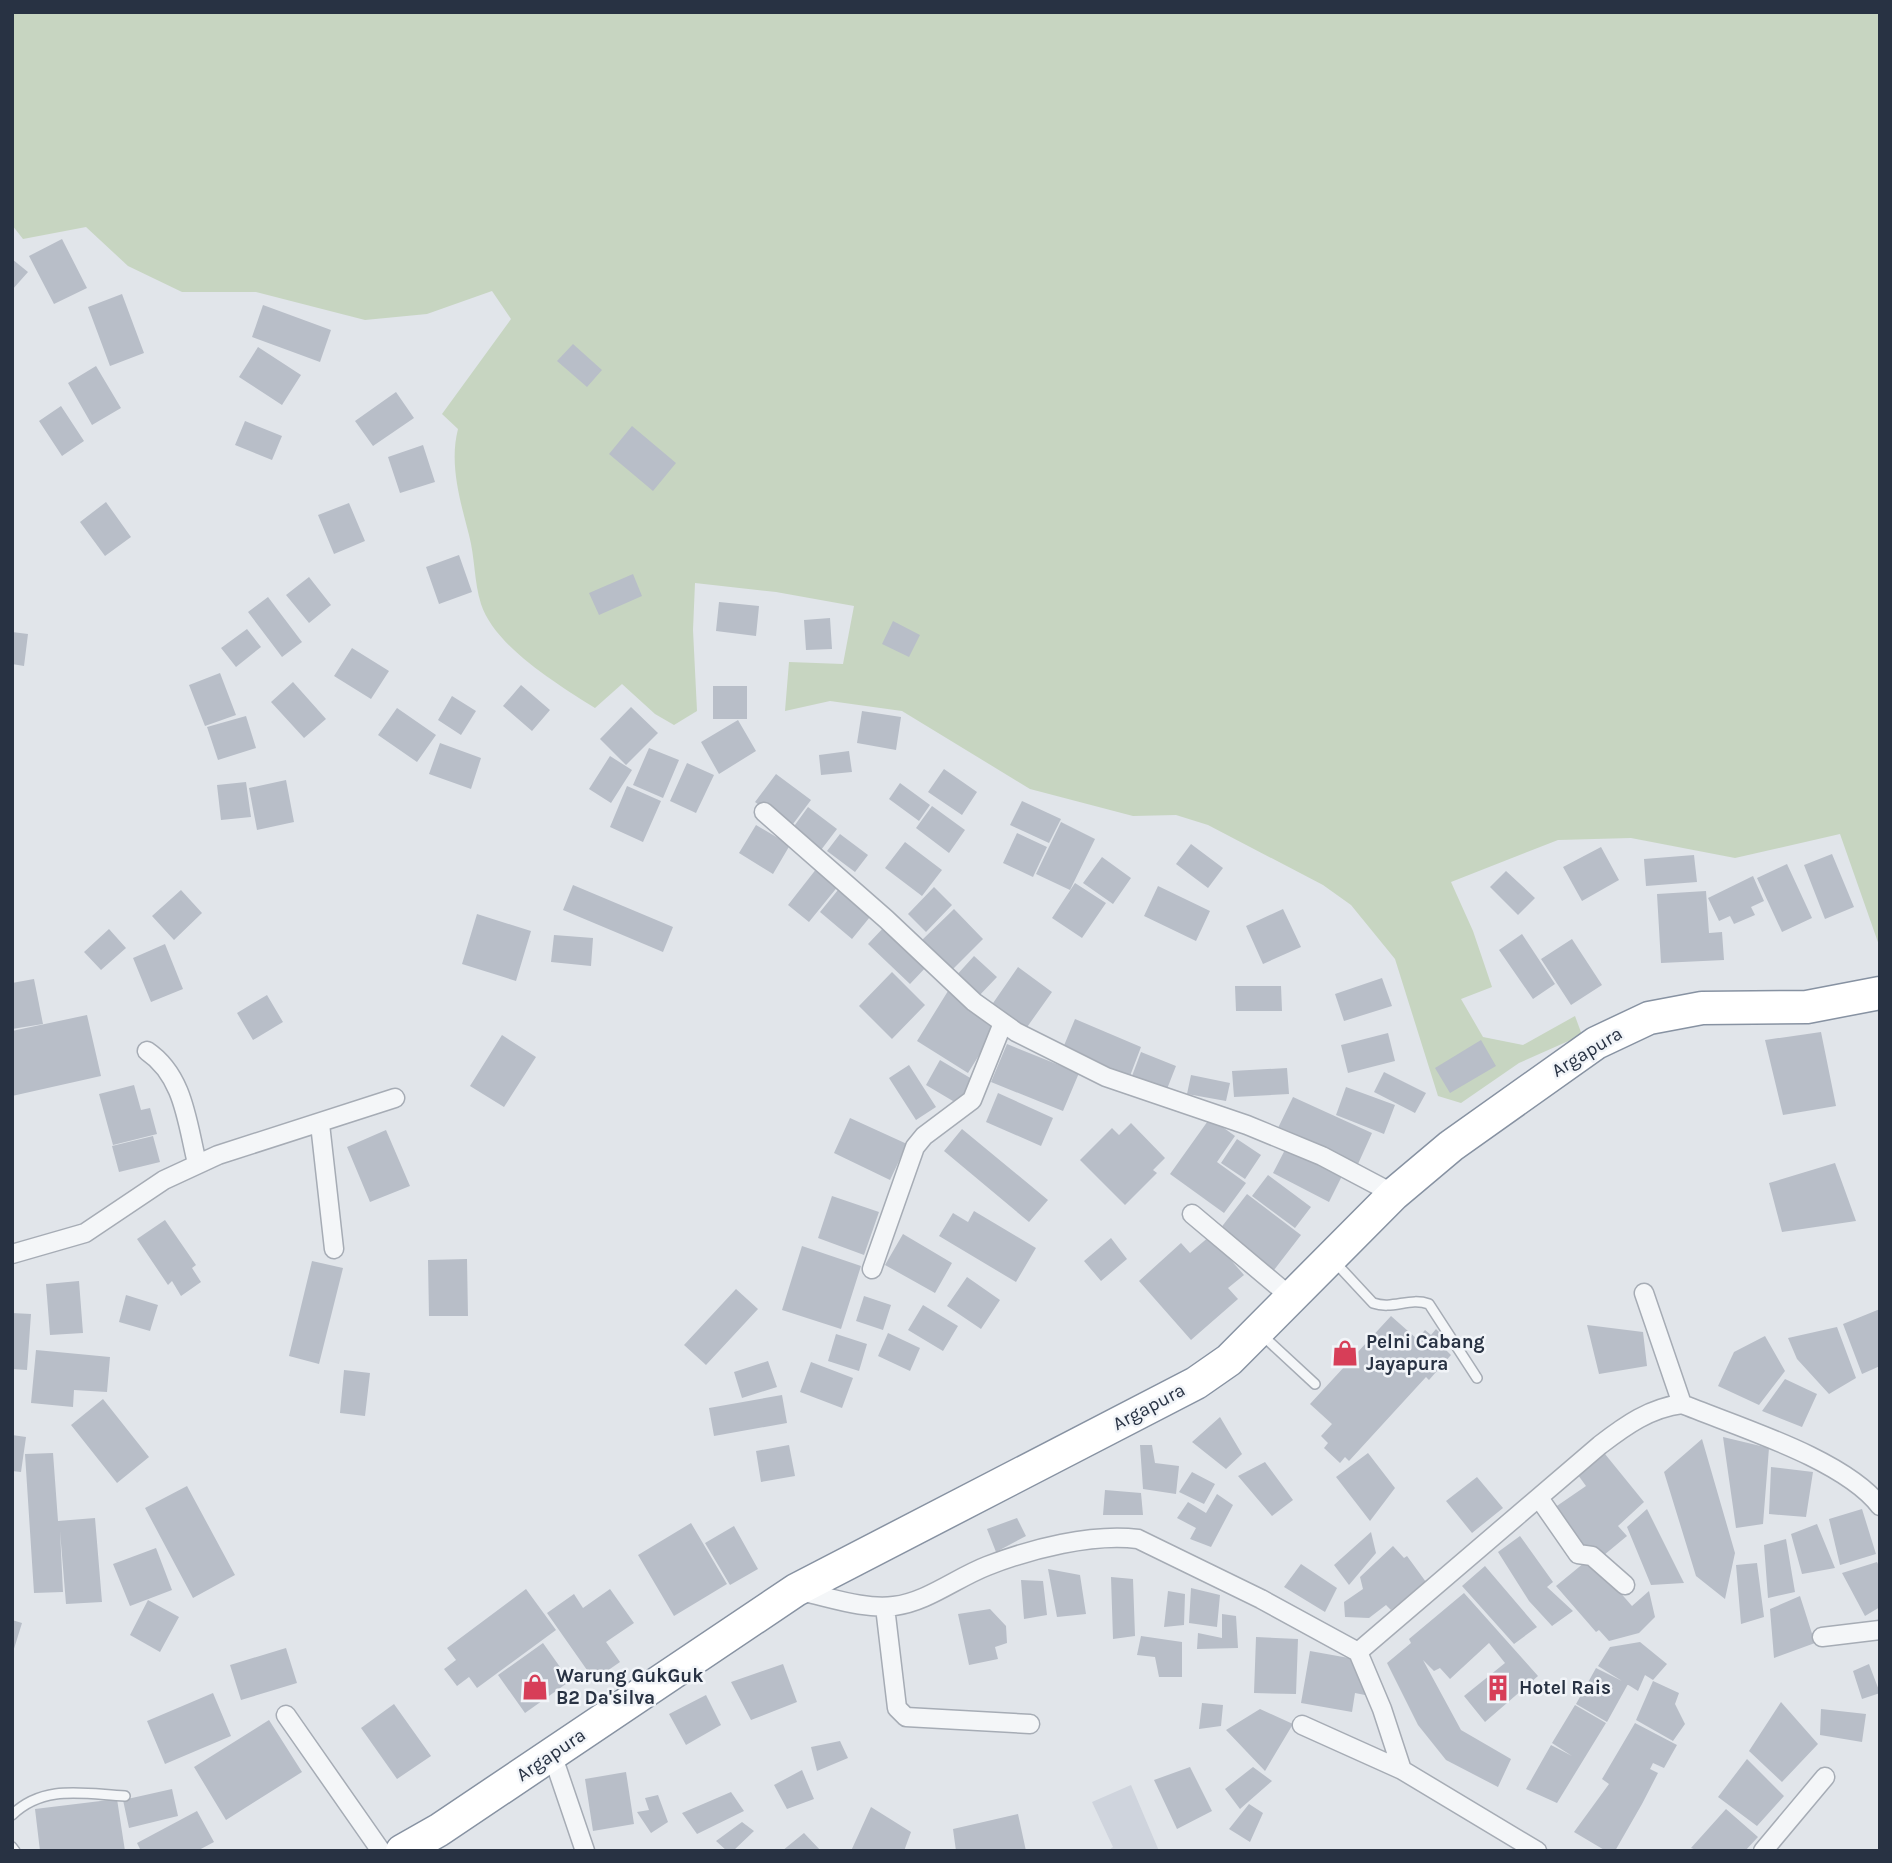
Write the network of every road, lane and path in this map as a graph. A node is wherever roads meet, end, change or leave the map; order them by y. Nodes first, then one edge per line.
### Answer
1 (764, 812) dead end
2 (1880, 993) edge
3 (1003, 1023) junction
4 (147, 1051) dead end
5 (396, 1098) dead end
6 (320, 1124) junction
7 (197, 1163) junction
8 (1394, 1194) junction
9 (1192, 1214) dead end
10 (334, 1250) dead end
11 (12, 1254) edge
12 (1332, 1259) junction
13 (872, 1269) dead end
14 (1644, 1293) dead end
15 (1292, 1298) junction
16 (1258, 1331) junction
17 (1478, 1378) dead end
18 (1315, 1384) dead end
19 (1682, 1404) junction
20 (1539, 1498) junction
21 (1880, 1506) edge
22 (1625, 1585) dead end
23 (796, 1590) junction
24 (885, 1607) junction
25 (1880, 1630) edge
26 (1822, 1637) dead end
27 (1358, 1653) junction
28 (286, 1716) dead end
29 (1030, 1724) dead end
30 (1302, 1725) dead end
31 (552, 1754) junction
32 (1402, 1770) junction
33 (1825, 1777) dead end
34 (125, 1796) dead end
35 (12, 1815) edge
36 (1532, 1849) edge
37 (381, 1851) edge
38 (402, 1851) edge
39 (585, 1851) edge
40 (1763, 1851) edge

1 - 3 street
2 - 8 highway, Argapura
3 - 8 street
3 - 13 street
4 - 7 street
5 - 6 street
6 - 7 street
6 - 10 street
7 - 11 street
8 - 12 highway, Argapura
9 - 15 street
12 - 15 highway, Argapura
12 - 17 lane
14 - 19 street
15 - 16 highway, Argapura
16 - 18 lane
16 - 23 highway, Argapura
19 - 20 street
19 - 21 street
20 - 22 street
20 - 27 street
23 - 24 street
23 - 31 highway, Argapura
24 - 27 street
24 - 29 street
25 - 26 street
27 - 32 street
28 - 37 street
30 - 32 street
31 - 38 highway, Argapura
31 - 39 street
32 - 36 street
33 - 40 street
34 - 35 lane

